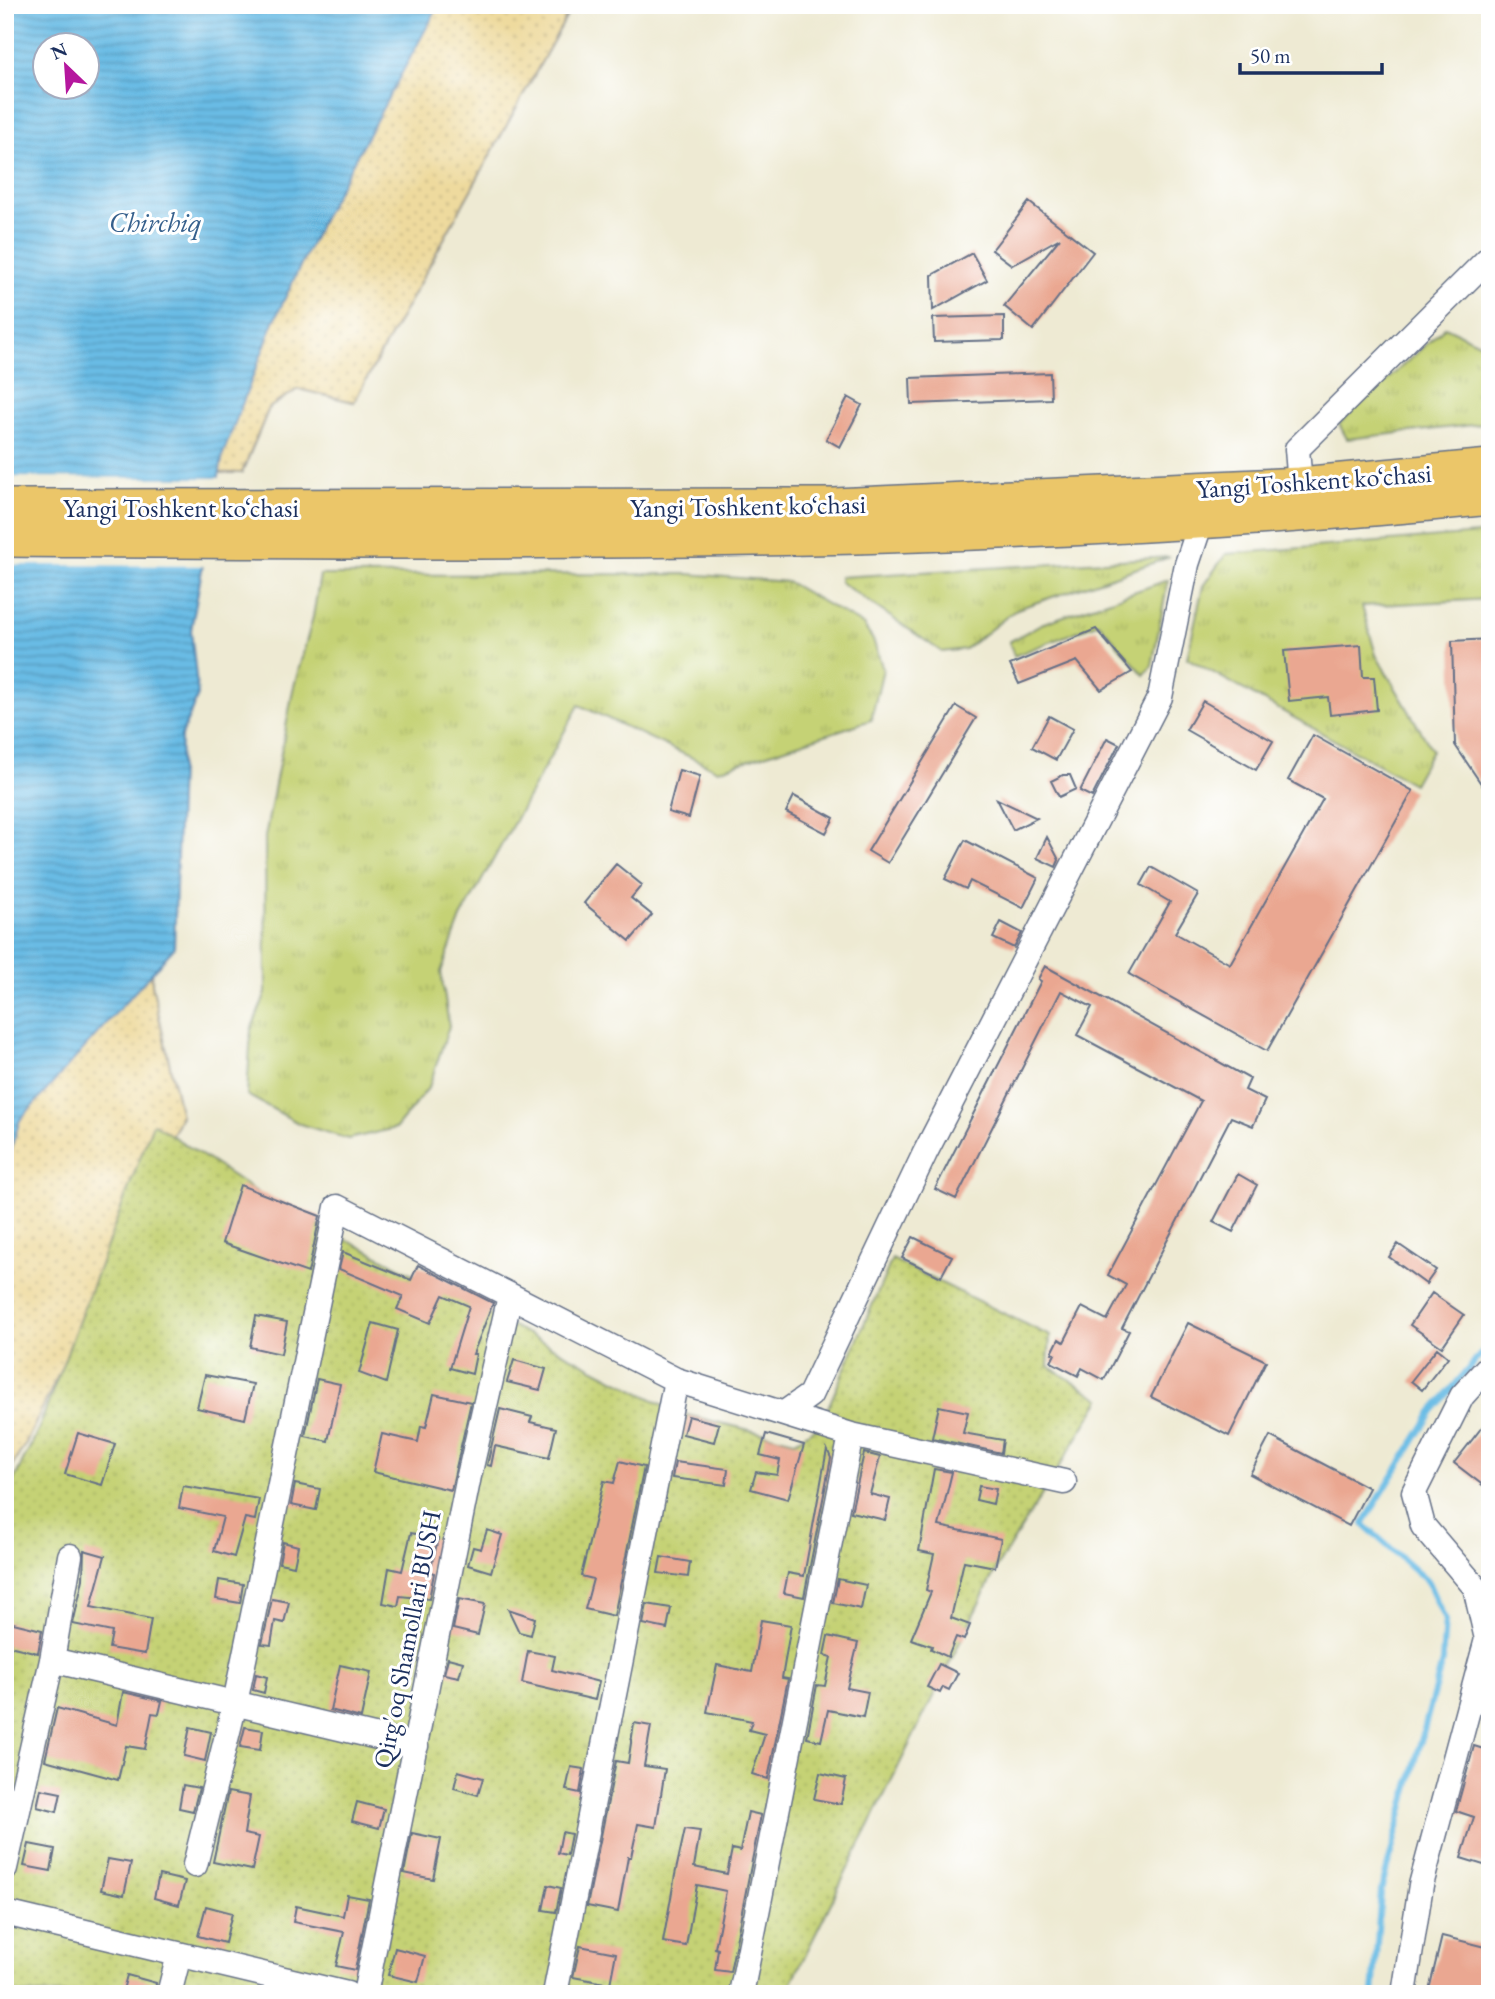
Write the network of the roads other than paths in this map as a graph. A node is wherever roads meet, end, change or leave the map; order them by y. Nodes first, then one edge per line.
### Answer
1 (1490, 257) edge
2 (1490, 467) edge
3 (1300, 485) junction
4 (1490, 497) edge
5 (5, 507) edge
6 (1196, 520) junction
7 (339, 525) junction
8 (5, 539) edge
9 (510, 1296) junction
10 (1490, 1365) edge
11 (677, 1380) junction
12 (786, 1412) junction
13 (851, 1435) junction
14 (1064, 1482) dead end
15 (71, 1556) dead end
16 (52, 1660) junction
17 (235, 1703) junction
18 (416, 1746) junction
19 (195, 1865) dead end
20 (5, 1868) edge
21 (5, 1913) edge
22 (179, 1955) junction
23 (169, 1994) edge
24 (347, 1994) edge
25 (365, 1994) edge
26 (555, 1994) edge
27 (741, 1994) edge
28 (1404, 1994) edge

1 - 3 street
2 - 3 highway, Yangi Toshkent ko‘chasi
3 - 7 highway, Yangi Toshkent ko‘chasi
4 - 6 highway, Yangi Toshkent ko‘chasi
5 - 7 highway, Yangi Toshkent ko‘chasi
6 - 7 highway, Yangi Toshkent ko‘chasi
6 - 12 street
7 - 8 highway, Yangi Toshkent ko‘chasi
9 - 11 street
9 - 17 street
9 - 18 street, Qirg'oq Shamollari BUSH
10 - 28 street
11 - 12 street
11 - 26 street
12 - 13 street
13 - 14 street
13 - 27 street
15 - 16 street
16 - 17 street
16 - 20 street
17 - 18 street
17 - 19 street
18 - 25 street, Qirg'oq Shamollari BUSH
21 - 22 street
22 - 23 street
22 - 24 street

